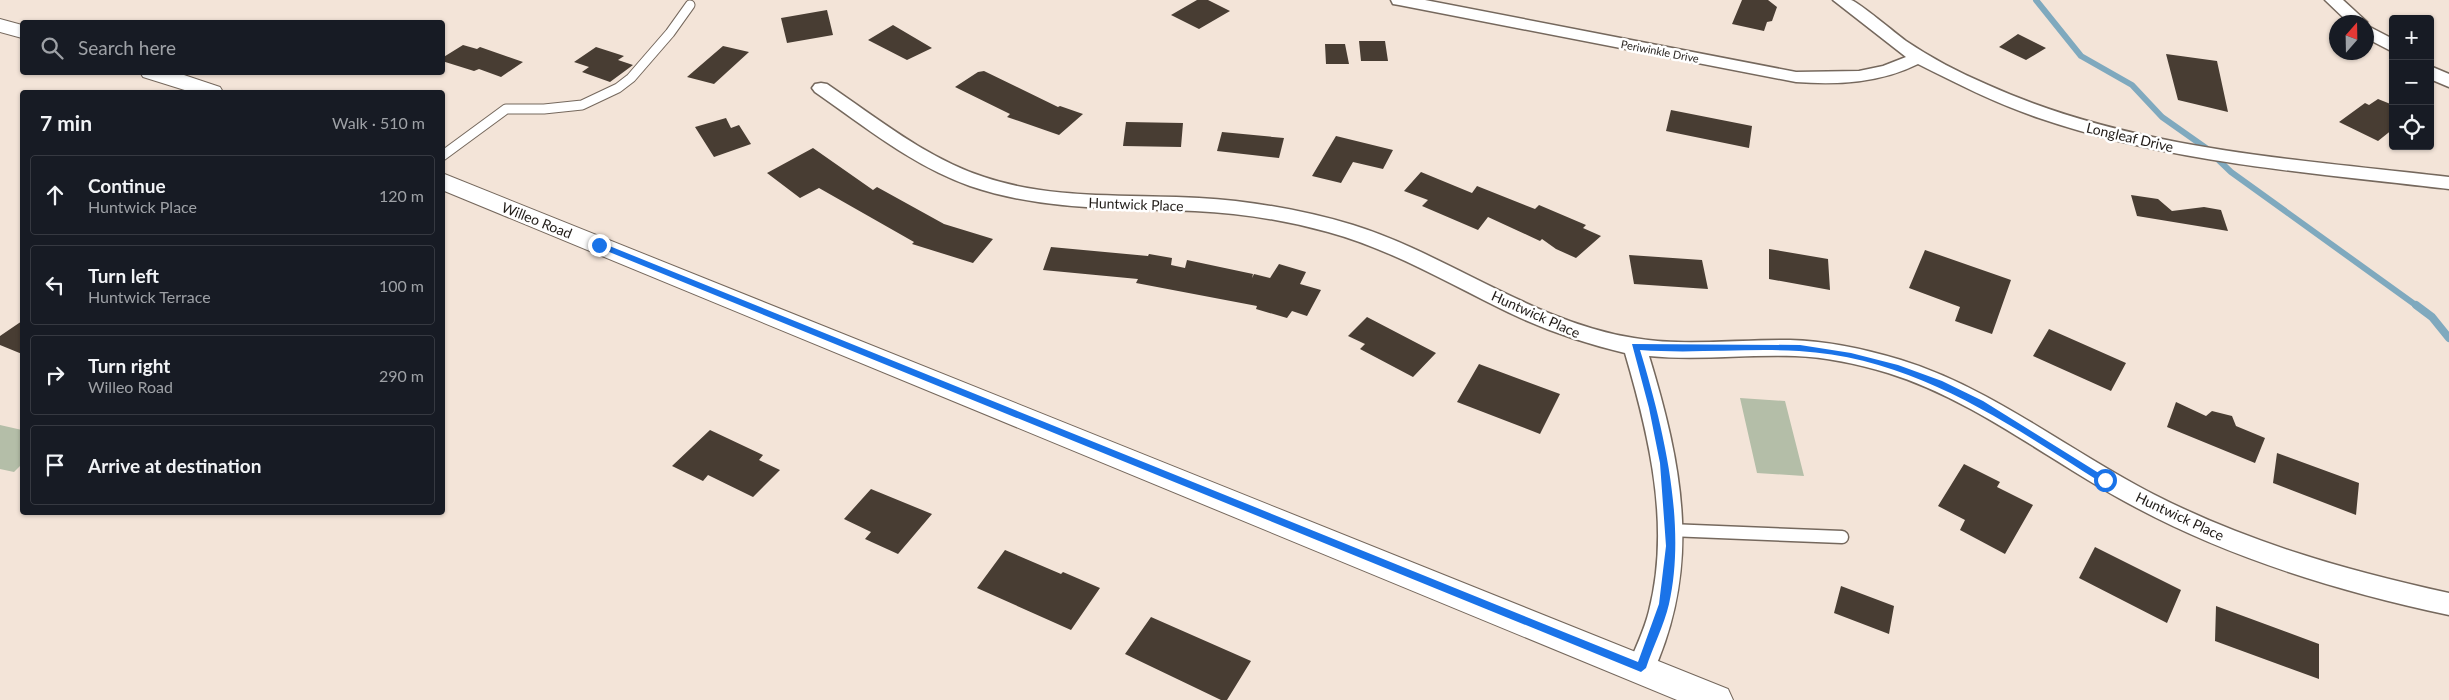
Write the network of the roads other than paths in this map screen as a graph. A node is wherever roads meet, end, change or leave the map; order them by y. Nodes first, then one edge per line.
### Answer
1 (1399, 0) edge
2 (1841, 0) edge
3 (2333, 0) edge
4 (690, 5) dead end
5 (2350, 15) edge
6 (0, 25) edge
7 (20, 31) edge
8 (2374, 35) edge
9 (2389, 44) edge
10 (1919, 57) junction
11 (2434, 73) edge
12 (160, 75) edge
13 (2449, 82) edge
14 (821, 88) dead end
15 (206, 90) edge
16 (445, 154) edge
17 (445, 182) edge
18 (2449, 183) edge
19 (1635, 346) junction
20 (1669, 530) junction
21 (1842, 537) dead end
22 (2449, 604) edge
23 (1641, 668) junction
24 (1716, 700) edge

1 - 10 street, Periwinkle Drive
2 - 10 street, Longleaf Drive
3 - 5 street
4 - 16 lane
6 - 7 street
8 - 9 street
10 - 18 street, Longleaf Drive
11 - 13 street
12 - 15 street
14 - 19 street, Huntwick Place
17 - 23 street, Willeo Road
19 - 20 street
19 - 22 street, Huntwick Place
20 - 21 lane
20 - 23 street
23 - 24 street, Willeo Road

